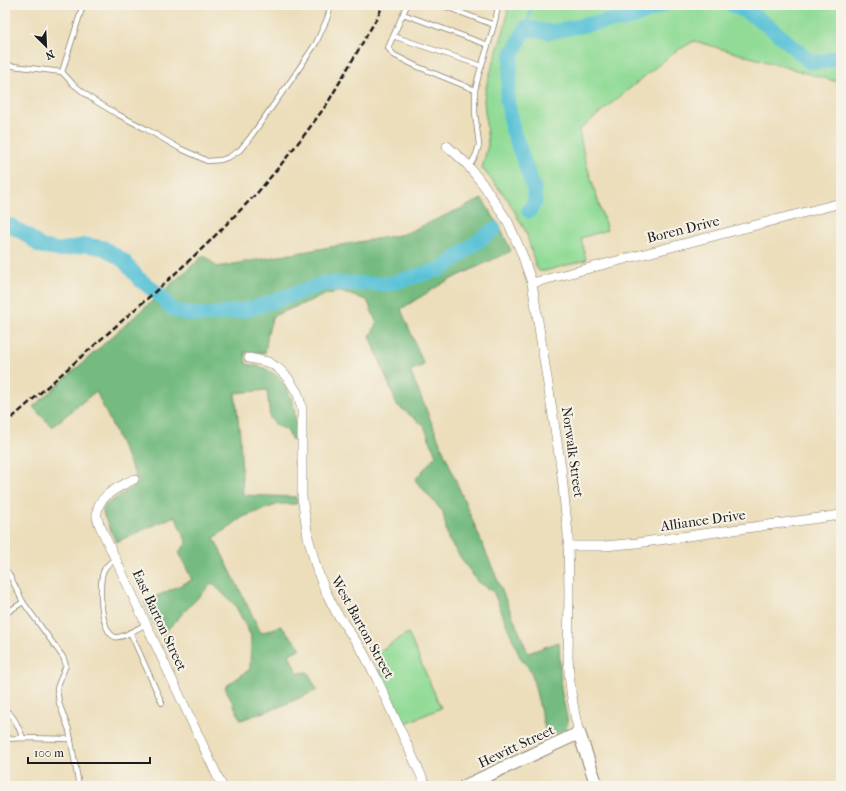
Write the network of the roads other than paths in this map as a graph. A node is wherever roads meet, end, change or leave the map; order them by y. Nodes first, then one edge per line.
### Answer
1 (82, 5) edge
2 (331, 5) edge
3 (407, 5) edge
4 (441, 5) edge
5 (498, 5) edge
6 (403, 14) junction
7 (494, 24) junction
8 (393, 36) junction
9 (488, 45) junction
10 (5, 65) edge
11 (482, 66) junction
12 (62, 72) junction
13 (475, 90) junction
14 (447, 146) dead end
15 (469, 167) junction
16 (841, 203) edge
17 (532, 283) junction
18 (249, 358) dead end
19 (134, 479) dead end
20 (841, 515) edge
21 (568, 546) junction
22 (115, 559) junction
23 (5, 569) edge
24 (23, 602) junction
25 (5, 614) edge
26 (146, 624) junction
27 (130, 632) junction
28 (162, 703) dead end
29 (5, 710) edge
30 (580, 733) junction
31 (23, 738) junction
32 (5, 739) edge
33 (71, 739) junction
34 (79, 786) edge
35 (222, 786) edge
36 (426, 786) edge
37 (465, 786) edge
38 (597, 786) edge

1 - 12 lane
2 - 12 lane
3 - 6 lane
4 - 7 lane
5 - 7 lane
6 - 8 lane
6 - 9 lane
7 - 9 lane
8 - 11 lane
8 - 13 lane
9 - 11 lane
10 - 12 lane
11 - 13 lane
13 - 15 lane
14 - 15 street, Norwalk Street
15 - 17 street, Norwalk Street
16 - 17 street, Boren Drive
17 - 21 street, Norwalk Street
18 - 36 street, West Barton Street
19 - 22 street, East Barton Street
20 - 21 street, Alliance Drive
21 - 30 street, Norwalk Street
22 - 26 street, East Barton Street
22 - 27 lane
23 - 24 lane
24 - 25 lane
24 - 33 lane
26 - 27 lane
26 - 35 street, East Barton Street
27 - 28 lane
29 - 31 lane
30 - 37 street, Hewitt Street
30 - 38 street, Norwalk Street
31 - 32 lane
31 - 33 lane
33 - 34 lane

